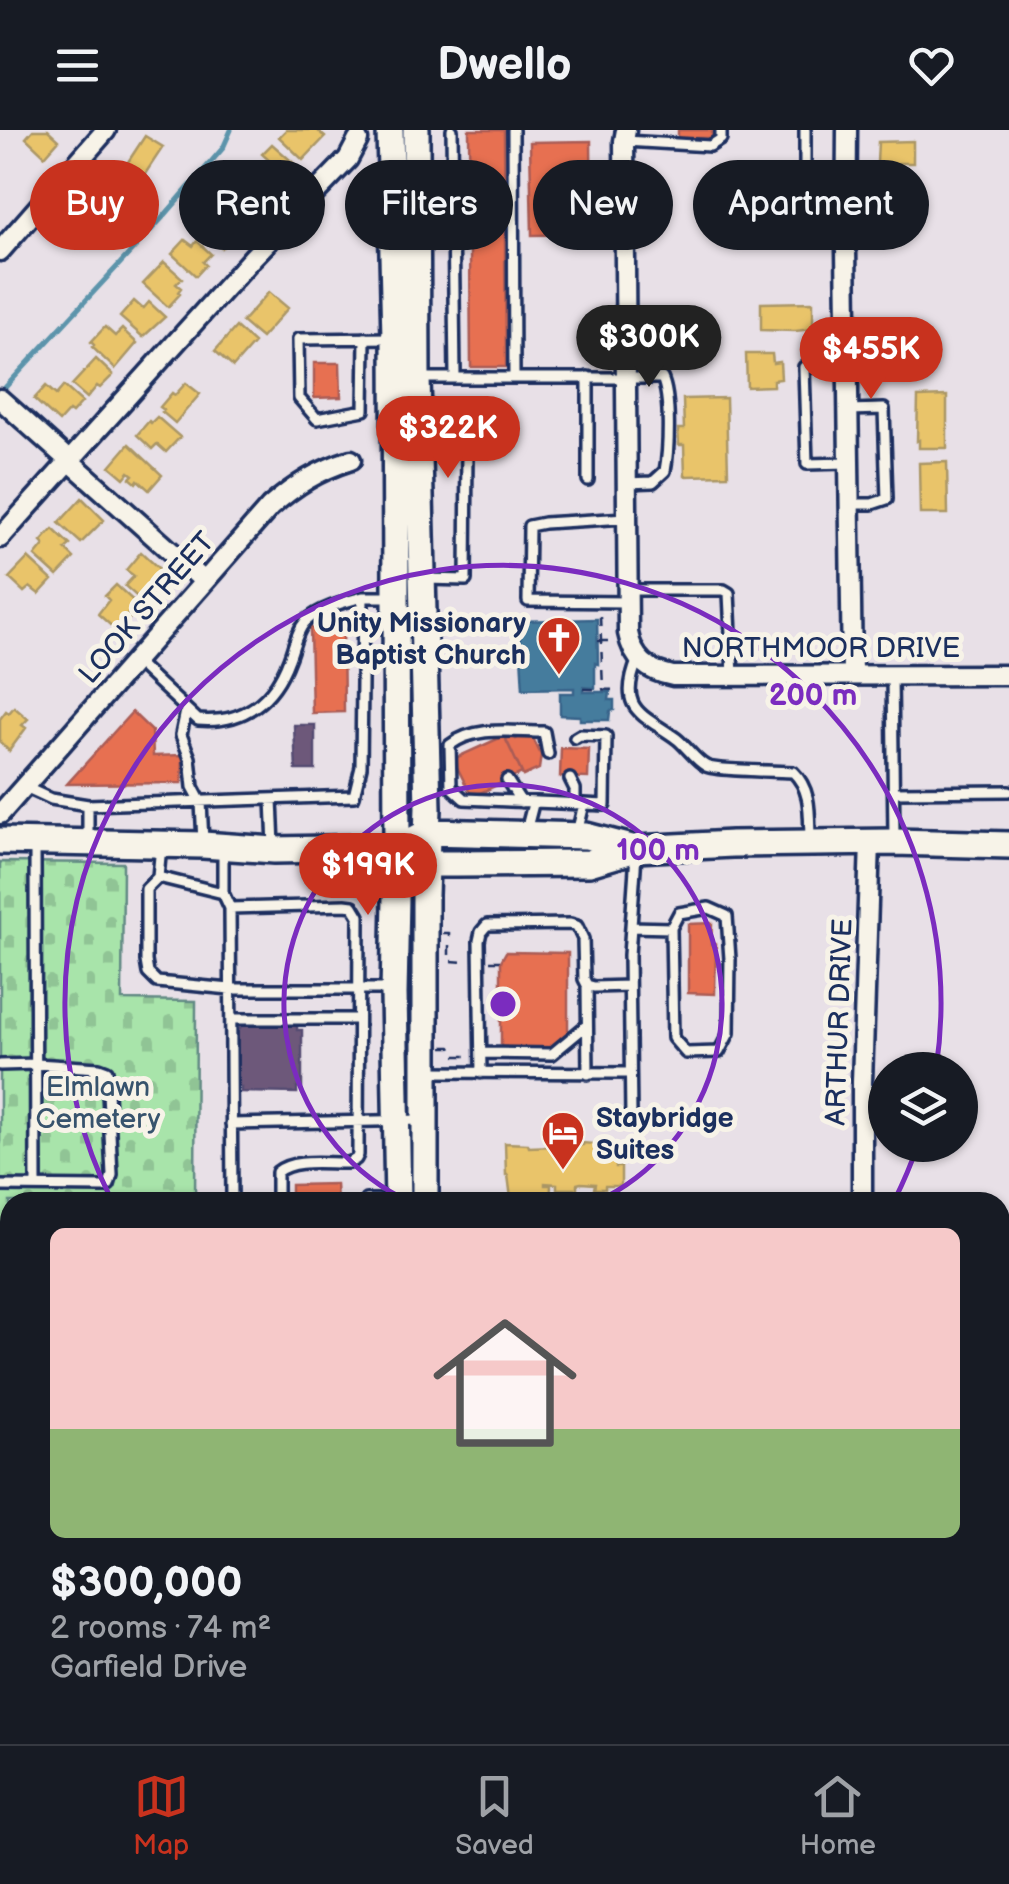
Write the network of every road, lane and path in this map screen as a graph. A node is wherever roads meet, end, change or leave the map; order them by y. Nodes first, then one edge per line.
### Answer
1 (106, 130) edge
2 (390, 130) edge
3 (416, 130) edge
4 (452, 130) edge
5 (512, 130) edge
6 (721, 130) edge
7 (806, 130) edge
8 (847, 130) edge
9 (625, 136) edge
10 (358, 140) dead end
11 (806, 160) edge
12 (847, 160) edge
13 (846, 250) edge
14 (0, 251) edge
15 (365, 338) junction
16 (395, 338) junction
17 (847, 367) junction
18 (456, 377) junction
19 (588, 377) junction
20 (625, 377) junction
21 (514, 378) junction
22 (406, 380) junction
23 (366, 384) junction
24 (4, 402) edge
25 (848, 410) junction
26 (419, 446) junction
27 (467, 446) junction
28 (487, 446) dead end
29 (351, 460) dead end
30 (69, 461) junction
31 (848, 463) junction
32 (588, 480) dead end
33 (625, 482) junction
34 (848, 504) junction
35 (626, 518) junction
36 (0, 538) edge
37 (422, 579) junction
38 (204, 581) junction
39 (627, 596) junction
40 (363, 597) junction
41 (395, 597) junction
42 (600, 602) junction
43 (599, 641) junction
44 (622, 642) dead end
45 (638, 659) junction
46 (135, 662) junction
47 (852, 674) junction
48 (892, 675) junction
49 (1009, 675) edge
50 (733, 677) junction
51 (584, 689) dead end
52 (603, 689) junction
53 (620, 690) dead end
54 (186, 710) junction
55 (480, 732) junction
56 (462, 738) junction
57 (488, 743) dead end
58 (438, 744) junction
59 (575, 745) dead end
60 (471, 751) dead end
61 (548, 754) dead end
62 (507, 780) dead end
63 (575, 782) dead end
64 (22, 786) junction
65 (490, 788) dead end
66 (1009, 791) edge
67 (894, 792) junction
68 (272, 799) junction
69 (499, 800) junction
70 (201, 802) junction
71 (521, 802) junction
72 (88, 804) junction
73 (533, 804) junction
74 (580, 804) junction
75 (0, 814) edge
76 (428, 832) junction
77 (525, 834) junction
78 (576, 836) junction
79 (0, 842) edge
80 (35, 842) junction
81 (88, 842) junction
82 (882, 842) junction
83 (810, 843) junction
84 (161, 844) junction
85 (1009, 845) edge
86 (213, 846) junction
87 (397, 849) junction
88 (636, 849) junction
89 (274, 850) junction
90 (426, 864) junction
91 (158, 877) junction
92 (222, 894) junction
93 (230, 908) junction
94 (631, 928) junction
95 (671, 928) junction
96 (442, 932) dead end
97 (488, 961) dead end
98 (501, 961) dead end
99 (471, 962) dead end
100 (587, 985) junction
101 (629, 986) junction
102 (230, 989) junction
103 (358, 990) junction
104 (394, 990) junction
105 (231, 1019) junction
106 (358, 1019) junction
107 (587, 1025) junction
108 (442, 1048) dead end
109 (481, 1053) junction
110 (469, 1056) dead end
111 (36, 1064) junction
112 (0, 1065) edge
113 (424, 1072) junction
114 (481, 1073) junction
115 (630, 1073) junction
116 (588, 1074) junction
117 (617, 1118) dead end
118 (425, 1120) junction
119 (396, 1121) junction
120 (358, 1122) junction
121 (231, 1124) junction
122 (36, 1185) junction
123 (0, 1186) edge
124 (232, 1192) edge
125 (277, 1192) edge
126 (398, 1192) edge
127 (426, 1192) edge
128 (862, 1192) edge

1 - 14 street
2 - 16 main road
3 - 22 main road
4 - 18 lane
5 - 21 lane
6 - 9 lane
7 - 11 lane
8 - 12 street
9 - 20 street
10 - 30 street
13 - 17 street
15 - 16 lane
15 - 23 lane
15 - 23 lane
16 - 22 main road
17 - 25 street
17 - 31 lane
18 - 21 lane
18 - 22 lane
19 - 20 lane
19 - 21 lane
19 - 32 lane
20 - 33 street
20 - 33 lane
22 - 23 lane
22 - 26 main road
22 - 41 main road
24 - 30 street
25 - 31 street
25 - 34 lane
26 - 27 lane
26 - 37 main road
27 - 28 lane
27 - 37 lane
29 - 38 street, LOOK STREET
30 - 36 street
30 - 38 street
31 - 34 street
33 - 35 street
34 - 47 street
35 - 39 street
35 - 42 lane
37 - 58 main road
38 - 46 street, LOOK STREET
39 - 42 lane
39 - 45 street
39 - 50 lane
40 - 41 lane
40 - 54 lane
40 - 68 lane
41 - 87 main road
42 - 43 path
43 - 44 path
43 - 52 path
45 - 50 street, NORTHMOOR DRIVE
45 - 83 lane
46 - 54 lane
46 - 64 street, LOOK STREET
47 - 48 street, NORTHMOOR DRIVE
47 - 50 street, NORTHMOOR DRIVE
48 - 49 street, NORTHMOOR DRIVE
48 - 67 lane
51 - 52 path
52 - 53 path
54 - 70 lane
55 - 56 lane
55 - 57 lane
55 - 61 lane
56 - 58 lane
56 - 60 lane
58 - 69 lane
58 - 76 main road
59 - 74 lane
62 - 71 lane
63 - 74 lane
64 - 72 lane
64 - 75 street, LOOK STREET
65 - 69 lane
66 - 67 lane
67 - 82 lane
68 - 70 lane
68 - 89 lane
69 - 71 lane
70 - 72 lane
70 - 86 lane
71 - 73 lane
72 - 81 lane
73 - 74 lane
73 - 77 lane
74 - 78 lane
76 - 77 main road
76 - 87 main road
76 - 90 main road
77 - 78 main road
78 - 88 main road
79 - 80 main road
80 - 81 main road
80 - 111 lane
81 - 84 main road
82 - 83 main road
82 - 85 main road
82 - 128 street, ARTHUR DRIVE
83 - 88 main road
84 - 86 main road
84 - 91 lane
86 - 89 main road
86 - 92 lane
87 - 89 main road
87 - 90 main road
87 - 104 main road
88 - 90 main road
88 - 94 lane
90 - 113 main road
91 - 92 lane
91 - 102 lane
92 - 93 lane
93 - 102 lane
93 - 103 lane
94 - 95 lane
94 - 101 lane
95 - 95 lane
96 - 99 path
97 - 98 path
100 - 101 lane
100 - 107 lane
100 - 109 lane
101 - 115 lane
102 - 103 lane
102 - 105 lane
103 - 104 lane
103 - 106 lane
104 - 119 main road
105 - 106 lane
105 - 121 lane
106 - 120 lane
107 - 109 lane
107 - 116 lane
108 - 110 path
109 - 114 lane
111 - 112 lane
111 - 122 lane
111 - 122 lane
113 - 114 lane
113 - 118 main road
114 - 116 lane
115 - 116 lane
115 - 117 lane
118 - 119 lane
118 - 127 main road
119 - 120 lane
119 - 126 main road
120 - 121 lane
120 - 125 lane
121 - 124 lane
122 - 123 lane

